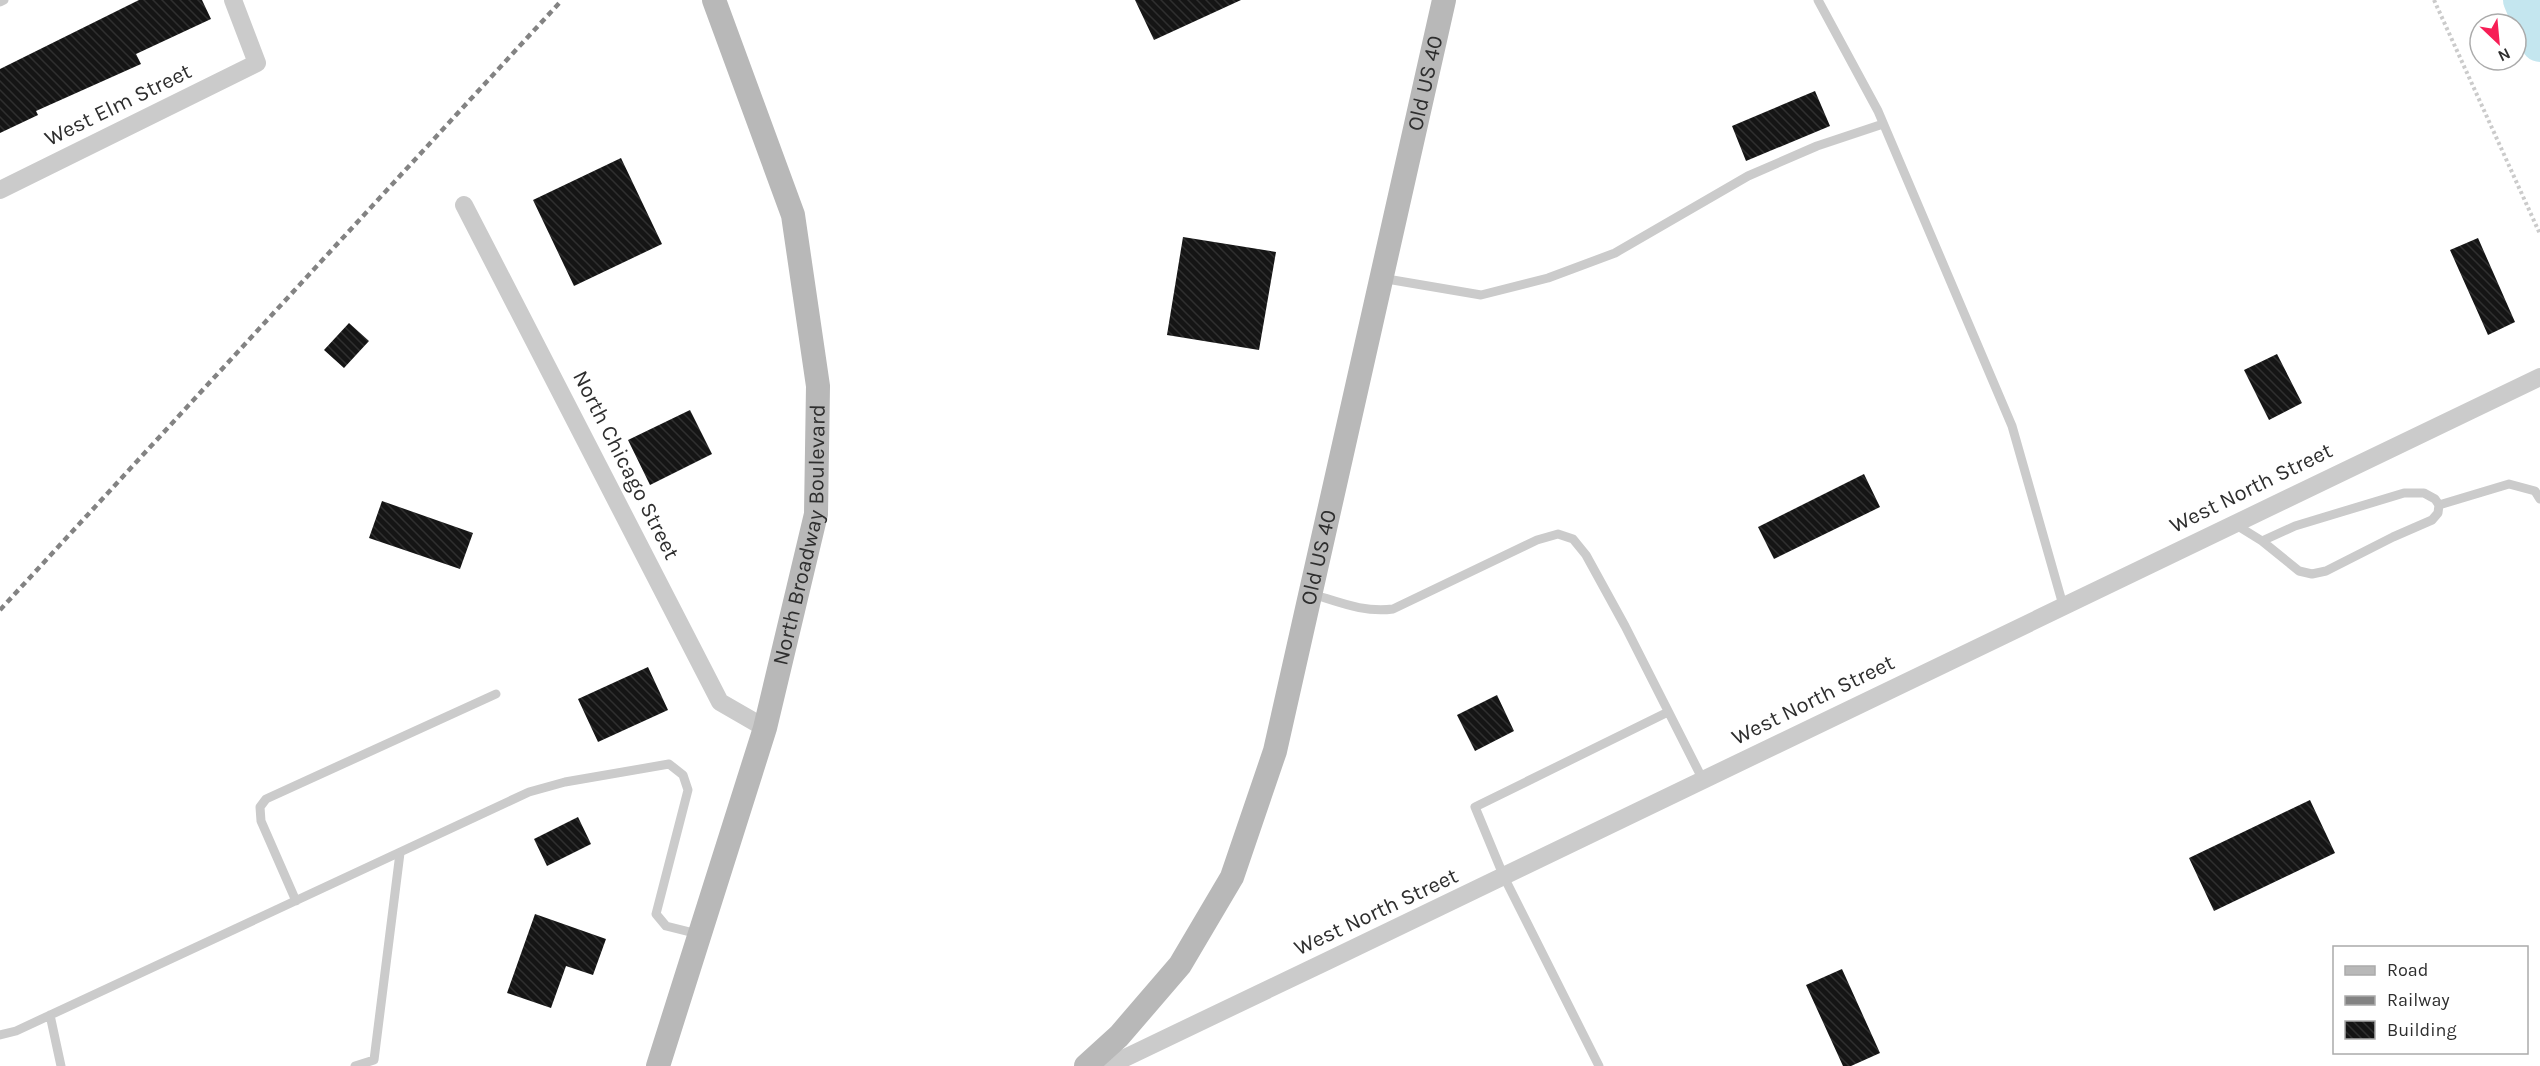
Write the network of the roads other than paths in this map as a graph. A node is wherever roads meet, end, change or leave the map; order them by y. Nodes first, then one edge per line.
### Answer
1 (233, 0) edge
2 (1444, 0) edge
3 (1818, 0) edge
4 (718, 9) edge
5 (1883, 124) junction
6 (0, 190) edge
7 (464, 205) dead end
8 (1381, 278) junction
9 (2540, 377) edge
10 (2540, 500) edge
11 (2439, 505) junction
12 (2233, 523) junction
13 (2262, 540) junction
14 (1310, 594) junction
15 (2064, 605) junction
16 (496, 694) dead end
17 (1668, 712) junction
18 (765, 728) junction
19 (1702, 780) junction
20 (400, 853) junction
21 (1504, 877) junction
22 (296, 900) junction
23 (700, 934) junction
24 (50, 1015) junction
25 (0, 1035) edge
26 (60, 1066) edge
27 (355, 1066) edge
28 (658, 1066) edge
29 (1086, 1066) edge
30 (1108, 1066) edge
31 (1599, 1066) edge

1 - 6 street, West Elm Street
2 - 8 street, Old US 40
3 - 5 lane
4 - 18 street, North Broadway Boulevard
5 - 8 lane
5 - 15 lane
7 - 18 street, North Chicago Street
8 - 14 street, Old US 40
9 - 12 street, West North Street
10 - 11 lane
11 - 13 lane
11 - 13 lane
12 - 13 lane
12 - 15 street, West North Street
14 - 17 lane
14 - 29 street, Old US 40
15 - 19 street, West North Street
16 - 22 lane
17 - 19 lane
17 - 21 lane
18 - 23 street, North Broadway Boulevard
19 - 21 street, West North Street
20 - 22 lane
20 - 23 lane
20 - 27 lane
21 - 30 street, West North Street
21 - 31 lane
22 - 24 lane
23 - 28 street, North Broadway Boulevard
24 - 25 lane
24 - 26 lane

